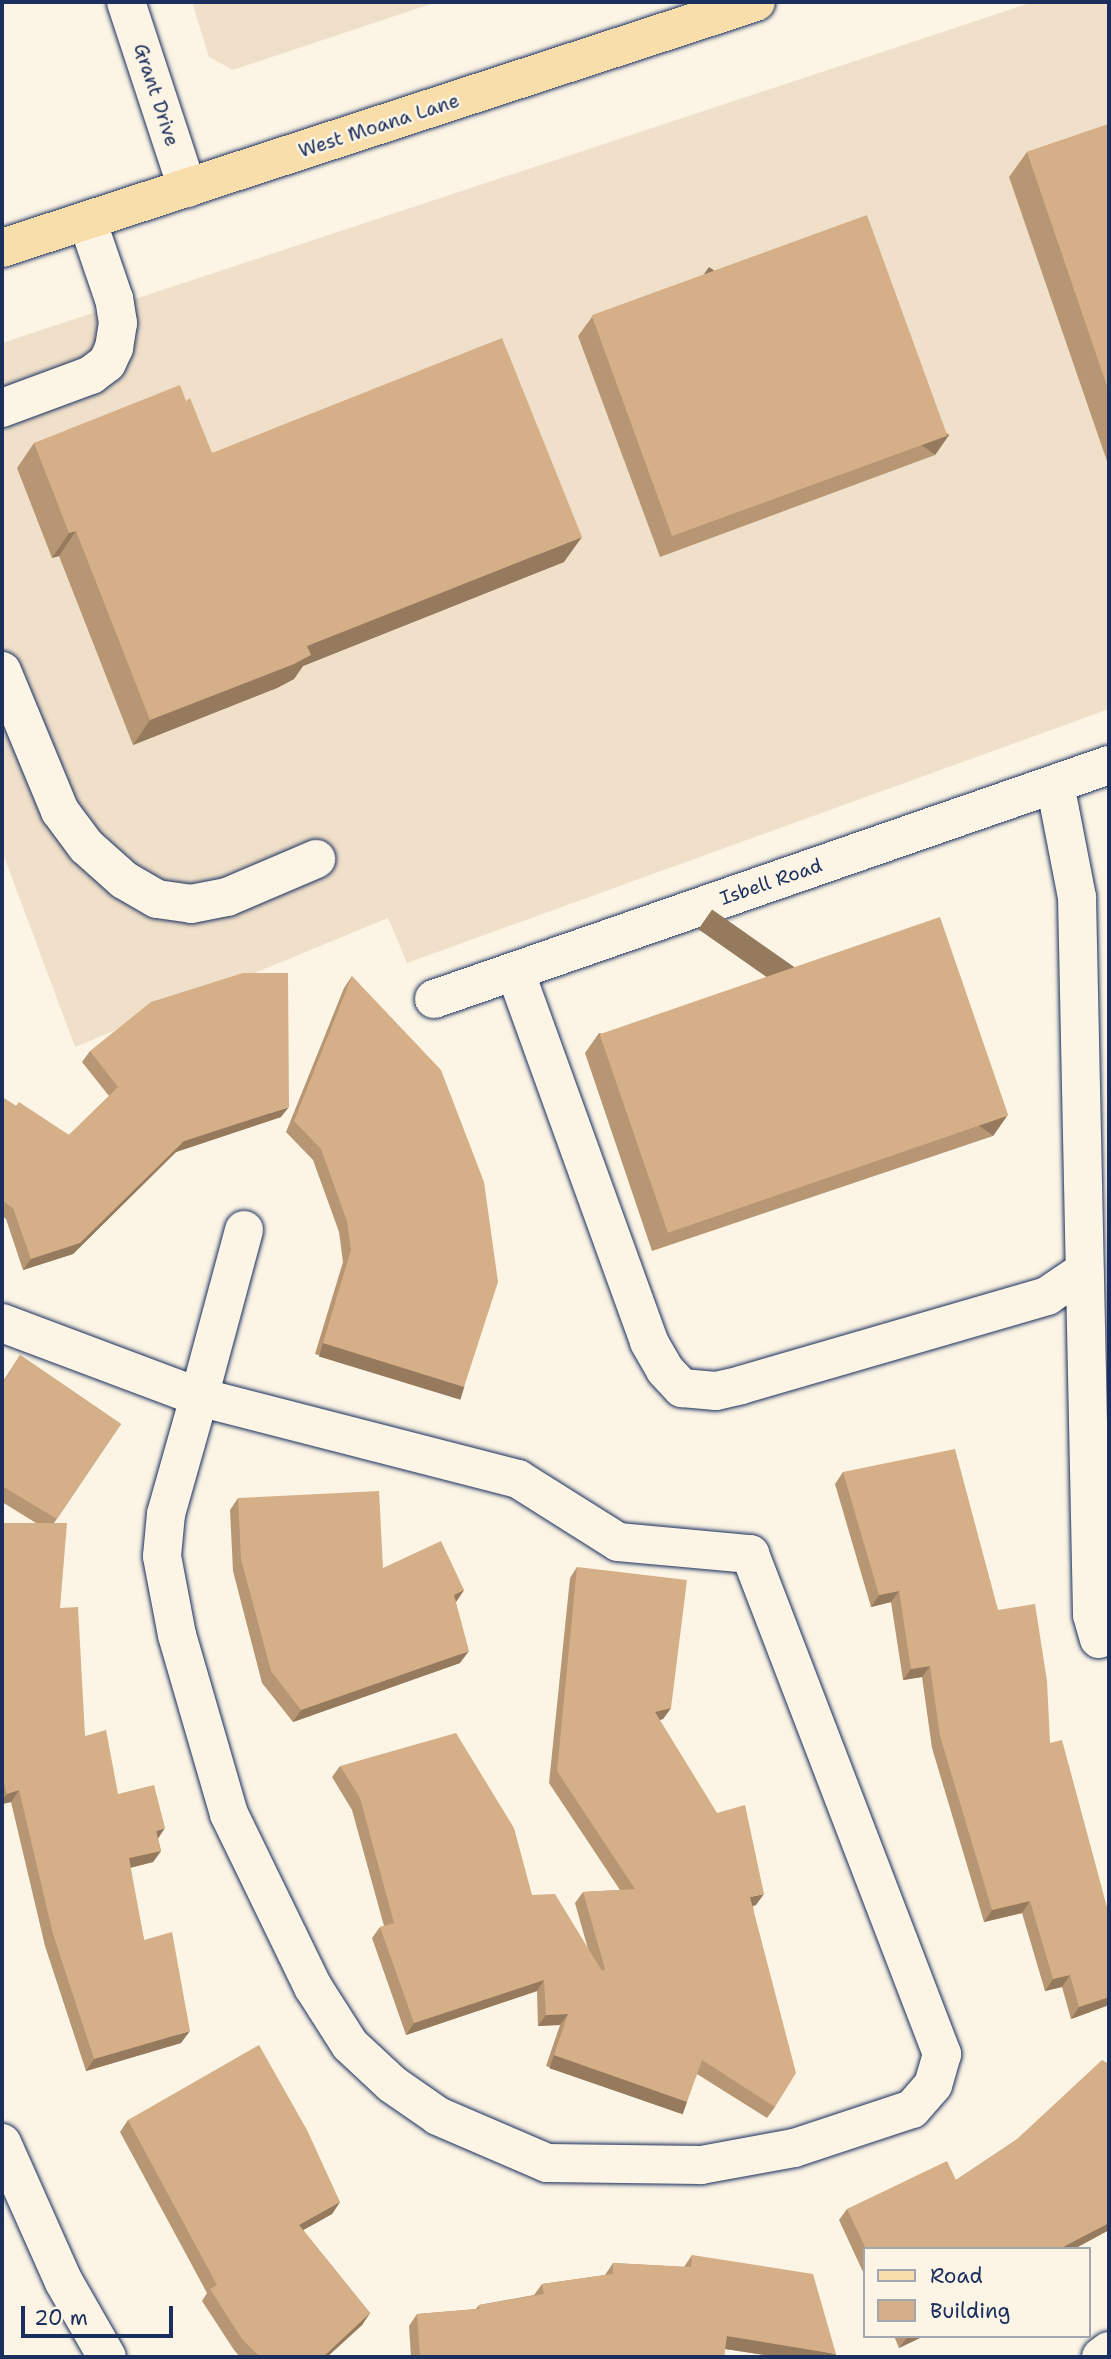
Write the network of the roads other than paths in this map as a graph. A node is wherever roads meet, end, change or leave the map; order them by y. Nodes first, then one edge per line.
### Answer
1 (125, 2) edge
2 (756, 2) edge
3 (187, 188) junction
4 (87, 220) junction
5 (2, 248) edge
6 (2, 408) edge
7 (2, 671) edge
8 (1109, 765) edge
9 (1055, 784) junction
10 (316, 859) dead end
11 (515, 971) junction
12 (434, 999) dead end
13 (244, 1230) dead end
14 (1084, 1271) junction
15 (2, 1324) edge
16 (199, 1397) junction
17 (1099, 1639) dead end
18 (2, 2143) edge
19 (1109, 2351) edge
20 (107, 2357) edge
21 (1101, 2357) edge

1 - 3 street, Grant Drive
2 - 3 main road, West Moana Lane
3 - 4 main road, West Moana Lane
4 - 5 main road, West Moana Lane
4 - 6 street
7 - 10 street
8 - 9 street, Isbell Road
9 - 11 street, Isbell Road
9 - 14 street
11 - 12 street, Isbell Road
11 - 14 street
13 - 16 street
14 - 17 street
15 - 16 street
16 - 16 street
18 - 20 street
19 - 21 street

